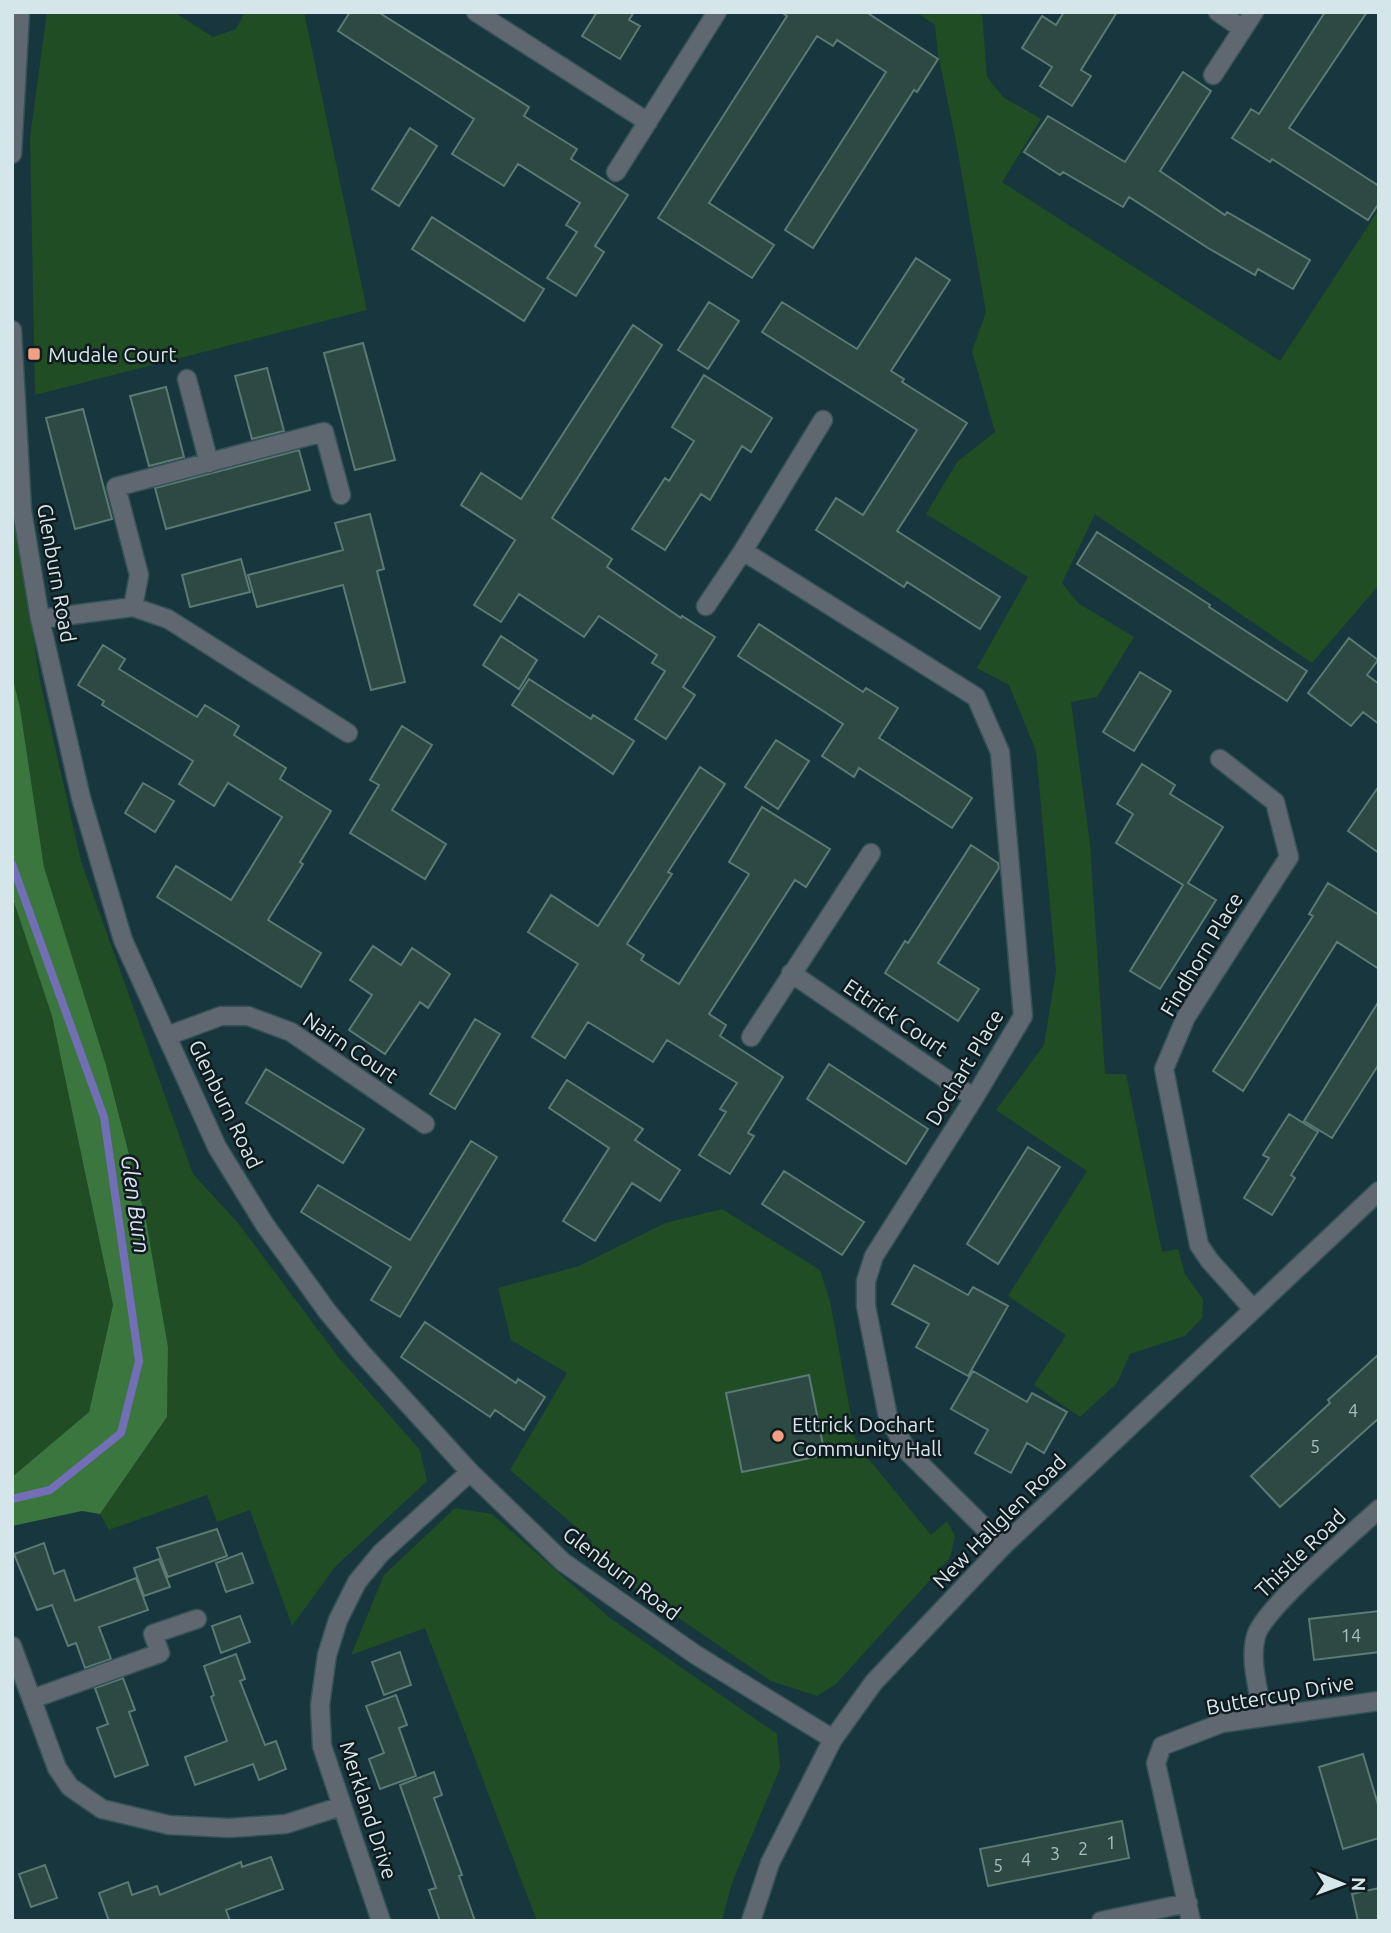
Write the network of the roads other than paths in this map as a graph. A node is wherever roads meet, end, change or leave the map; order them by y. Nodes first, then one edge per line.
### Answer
1 (20, 12) edge
2 (476, 12) edge
3 (717, 12) edge
4 (1218, 12) edge
5 (1254, 12) edge
6 (1243, 29) junction
7 (1213, 75) dead end
8 (648, 122) junction
9 (12, 154) edge
10 (617, 172) dead end
11 (12, 330) edge
12 (187, 379) dead end
13 (823, 420) dead end
14 (209, 463) junction
15 (341, 495) dead end
16 (743, 551) junction
17 (706, 606) dead end
18 (133, 607) junction
19 (40, 619) junction
20 (348, 733) dead end
21 (1220, 759) dead end
22 (871, 853) dead end
23 (791, 973) junction
24 (167, 1036) junction
25 (751, 1037) dead end
26 (974, 1098) junction
27 (425, 1124) dead end
28 (1379, 1191) edge
29 (1379, 1210) edge
30 (1356, 1211) junction
31 (1253, 1309) junction
32 (470, 1472) junction
33 (1379, 1509) edge
34 (1003, 1546) junction
35 (197, 1619) dead end
36 (12, 1646) edge
37 (32, 1699) junction
38 (1379, 1701) edge
39 (1263, 1716) junction
40 (833, 1739) junction
41 (342, 1805) junction
42 (1189, 1912) edge
43 (381, 1921) edge
44 (751, 1921) edge
45 (1101, 1921) edge

1 - 9 street
2 - 8 street
3 - 8 street
4 - 6 street
5 - 6 street
6 - 7 street
8 - 10 street
11 - 19 street, Glenburn Road
12 - 14 street
13 - 16 street
14 - 15 street
14 - 18 street
16 - 17 street
16 - 26 street, Dochart Place
18 - 19 street
18 - 20 street
19 - 24 street, Glenburn Road
21 - 31 street, Findhorn Place
22 - 23 street
23 - 25 street
23 - 26 street, Ettrick Court
24 - 27 street, Nairn Court
24 - 32 street, Glenburn Road
26 - 34 street, Dochart Place
28 - 30 street, New Hallglen Road
29 - 30 street
30 - 31 street, New Hallglen Road
31 - 34 street, New Hallglen Road
32 - 40 street, Glenburn Road
32 - 41 street, Merkland Drive
33 - 39 street, Thistle Road
34 - 40 street, New Hallglen Road
35 - 37 street
36 - 37 street
37 - 41 street
38 - 39 street, Buttercup Drive
39 - 42 street, Buttercup Drive
40 - 44 street, New Hallglen Road
41 - 43 street, Merkland Drive
42 - 45 street

